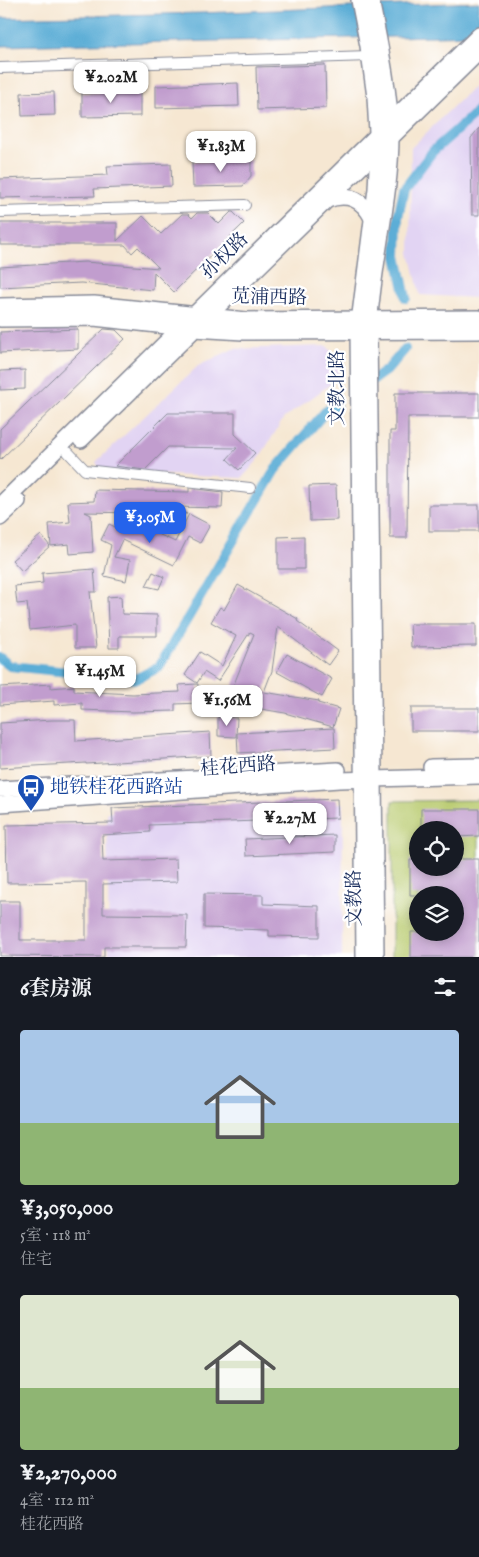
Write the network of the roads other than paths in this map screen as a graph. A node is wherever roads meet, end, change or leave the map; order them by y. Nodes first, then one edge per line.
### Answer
1 (359, 0) edge
2 (371, 0) edge
3 (477, 42) edge
4 (373, 49) junction
5 (0, 68) edge
6 (390, 122) junction
7 (382, 140) junction
8 (327, 200) junction
9 (245, 205) dead end
10 (0, 212) edge
11 (372, 218) junction
12 (0, 306) edge
13 (479, 318) edge
14 (0, 319) edge
15 (194, 322) junction
16 (364, 324) junction
17 (479, 331) edge
18 (68, 452) junction
19 (250, 488) dead end
20 (0, 505) edge
21 (0, 518) edge
22 (479, 766) edge
23 (368, 773) junction
24 (479, 776) edge
25 (0, 789) edge
26 (0, 804) edge
27 (364, 957) edge
28 (376, 957) edge

1 - 4 main road, 文教北路
2 - 4 main road, 文教北路
3 - 6 main road, 孙权路
3 - 7 main road, 孙权路
4 - 5 street
4 - 6 main road, 文教北路
4 - 7 main road, 文教北路
6 - 7 main road, 孙权路
7 - 8 main road, 孙权路
7 - 11 main road, 文教北路
7 - 15 main road, 孙权路
7 - 16 main road, 文教北路
8 - 11 main road
8 - 15 main road, 孙权路
9 - 10 street
11 - 16 main road, 文教北路
12 - 15 main road, 苋浦西路
13 - 16 main road, 苋浦西路
14 - 15 main road, 苋浦西路
15 - 16 main road, 苋浦西路
15 - 18 main road, 孙权路
15 - 20 main road, 孙权路
16 - 17 main road, 苋浦西路
16 - 23 main road, 文教北路
18 - 19 street
18 - 21 main road, 孙权路
22 - 23 main road, 桂花西路
23 - 24 main road, 桂花西路
23 - 25 main road, 桂花西路
23 - 26 main road, 桂花西路
23 - 27 main road, 文教路
23 - 28 main road, 文教路

